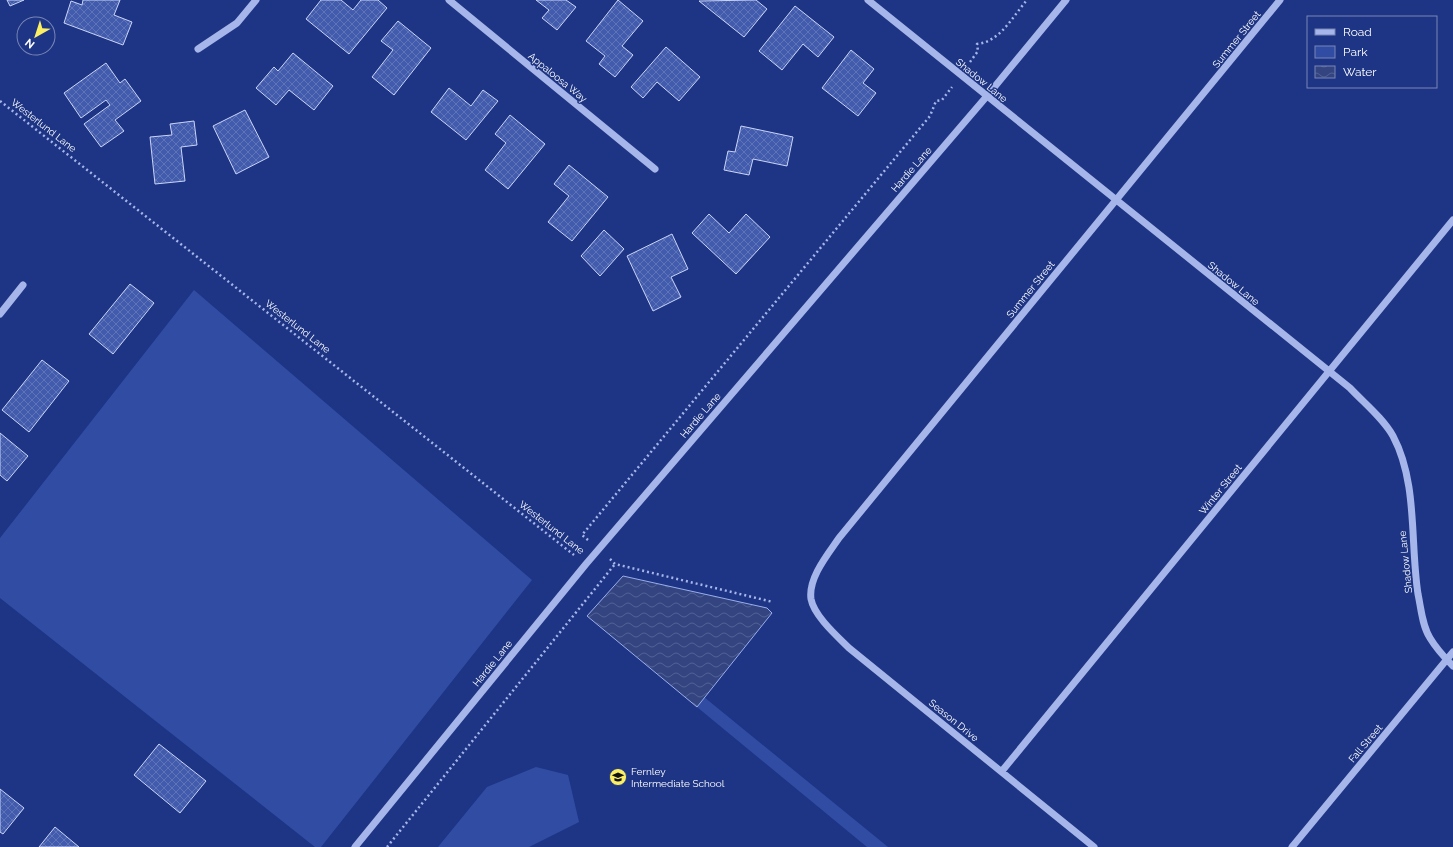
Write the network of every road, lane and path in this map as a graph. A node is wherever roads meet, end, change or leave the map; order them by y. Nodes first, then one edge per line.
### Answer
1 (256, 0) edge
2 (449, 0) edge
3 (868, 0) edge
4 (1027, 0) edge
5 (1066, 0) edge
6 (1280, 0) edge
7 (198, 49) dead end
8 (978, 51) dead end
9 (987, 96) junction
10 (942, 100) dead end
11 (0, 101) edge
12 (655, 169) dead end
13 (1116, 200) junction
14 (1453, 220) edge
15 (23, 285) dead end
16 (0, 314) edge
17 (1328, 372) junction
18 (586, 538) dead end
19 (612, 561) dead end
20 (586, 564) junction
21 (615, 564) junction
22 (811, 599) joint
23 (773, 602) dead end
24 (1453, 652) edge
25 (1447, 660) junction
26 (1453, 666) edge
27 (1002, 771) junction
28 (355, 847) edge
29 (387, 847) edge
30 (1094, 847) edge
31 (1292, 847) edge

1 - 7 street
2 - 12 street, Appaloosa Way
3 - 9 street, Shadow Lane
4 - 8 path
5 - 9 street, Hardie Lane
6 - 13 street, Summer Street
9 - 13 street, Shadow Lane
9 - 20 street, Hardie Lane
10 - 18 path
11 - 20 path, Westerlund Lane
13 - 17 street, Shadow Lane
13 - 22 street, Summer Street
14 - 17 street, Winter Street
15 - 16 street
17 - 25 street, Shadow Lane
17 - 27 street, Winter Street
19 - 21 path
20 - 28 street, Hardie Lane
21 - 23 path
21 - 29 path
22 - 27 street, Season Drive
24 - 25 street, Fall Street
25 - 26 street, Shadow Lane
25 - 31 street, Fall Street
27 - 30 street, Season Drive

